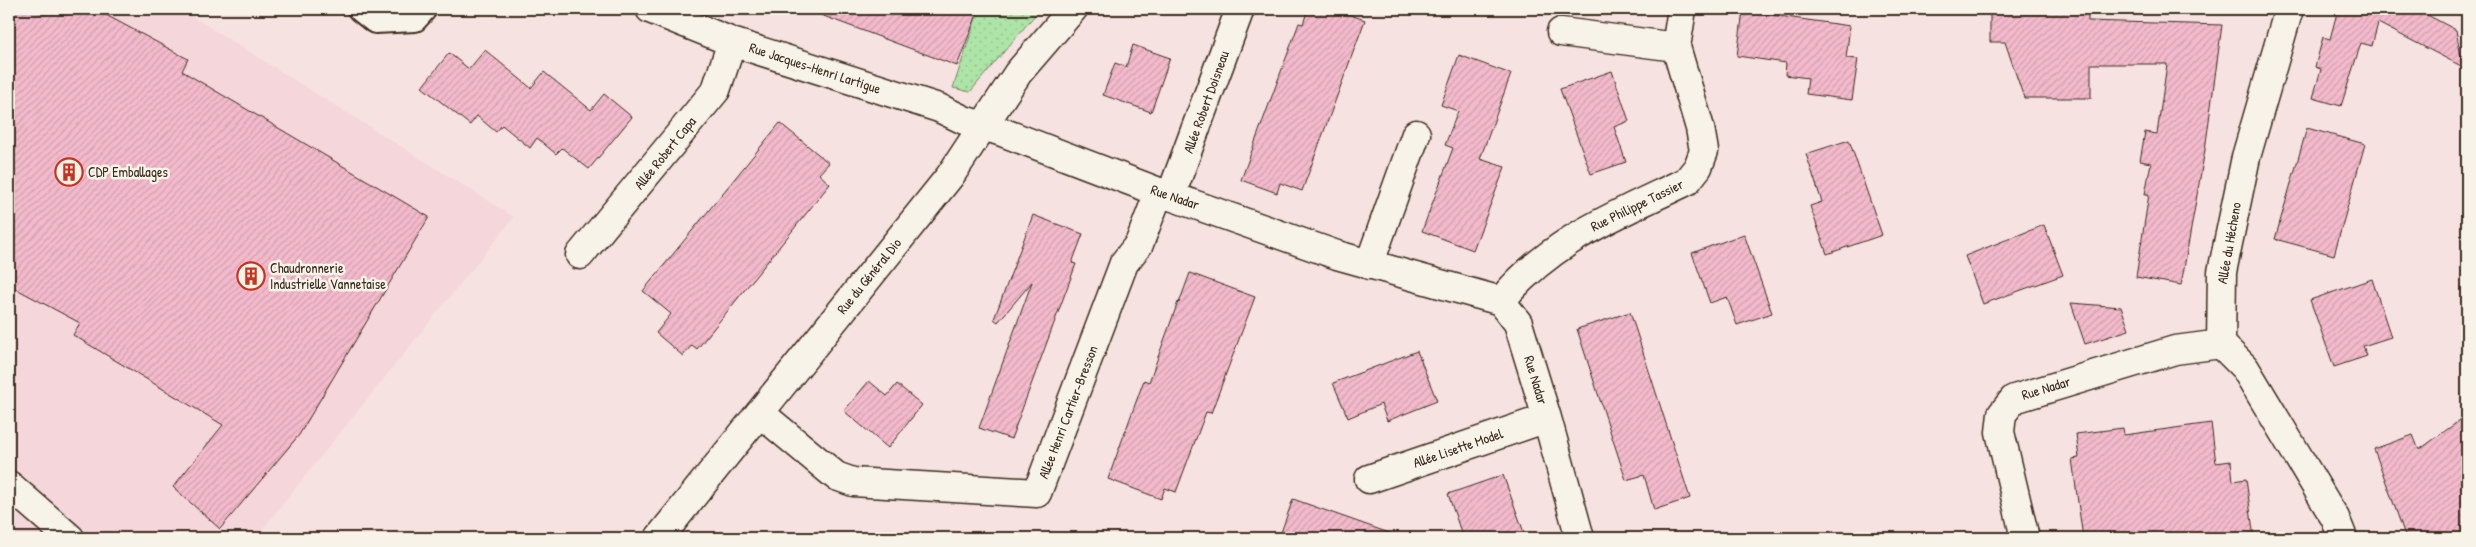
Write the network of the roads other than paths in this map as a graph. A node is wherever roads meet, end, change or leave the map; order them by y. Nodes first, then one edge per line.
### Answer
1 (360, 9) edge
2 (424, 9) edge
3 (650, 9) edge
4 (1073, 9) edge
5 (1240, 9) edge
6 (1682, 9) edge
7 (2289, 9) edge
8 (1561, 32) dead end
9 (732, 42) junction
10 (1676, 48) junction
11 (982, 125) junction
12 (1416, 134) dead end
13 (1165, 194) junction
14 (580, 255) dead end
15 (1369, 265) junction
16 (1501, 301) junction
17 (2221, 344) junction
18 (760, 413) junction
19 (1548, 418) junction
20 (1369, 479) dead end
21 (9, 485) edge
22 (70, 538) edge
23 (659, 538) edge
24 (1580, 538) edge
25 (2025, 538) edge
26 (2343, 538) edge

1 - 2 lane
3 - 9 street, Rue Jacques-Henri Lartigue
4 - 11 street, Rue du Général Dio
5 - 13 street, Allée Robert Doisneau
6 - 10 street, Rue Philippe Tassier
7 - 17 street, Allée du Hécheno
8 - 10 street
9 - 11 street, Rue Jacques-Henri Lartigue
9 - 14 street, Allée Robert Capa
10 - 16 street, Rue Philippe Tassier
11 - 13 street, Rue Nadar
11 - 18 street, Rue du Général Dio
12 - 15 street
13 - 15 street, Rue Nadar
13 - 18 street, Allée Henri Cartier-Bresson
15 - 16 street, Rue Nadar
16 - 19 street, Rue Nadar
17 - 25 street, Rue Nadar
17 - 26 street
18 - 23 street, Rue du Général Dio
19 - 20 street, Allée Lisette Model
19 - 24 street, Rue Nadar
21 - 22 street

